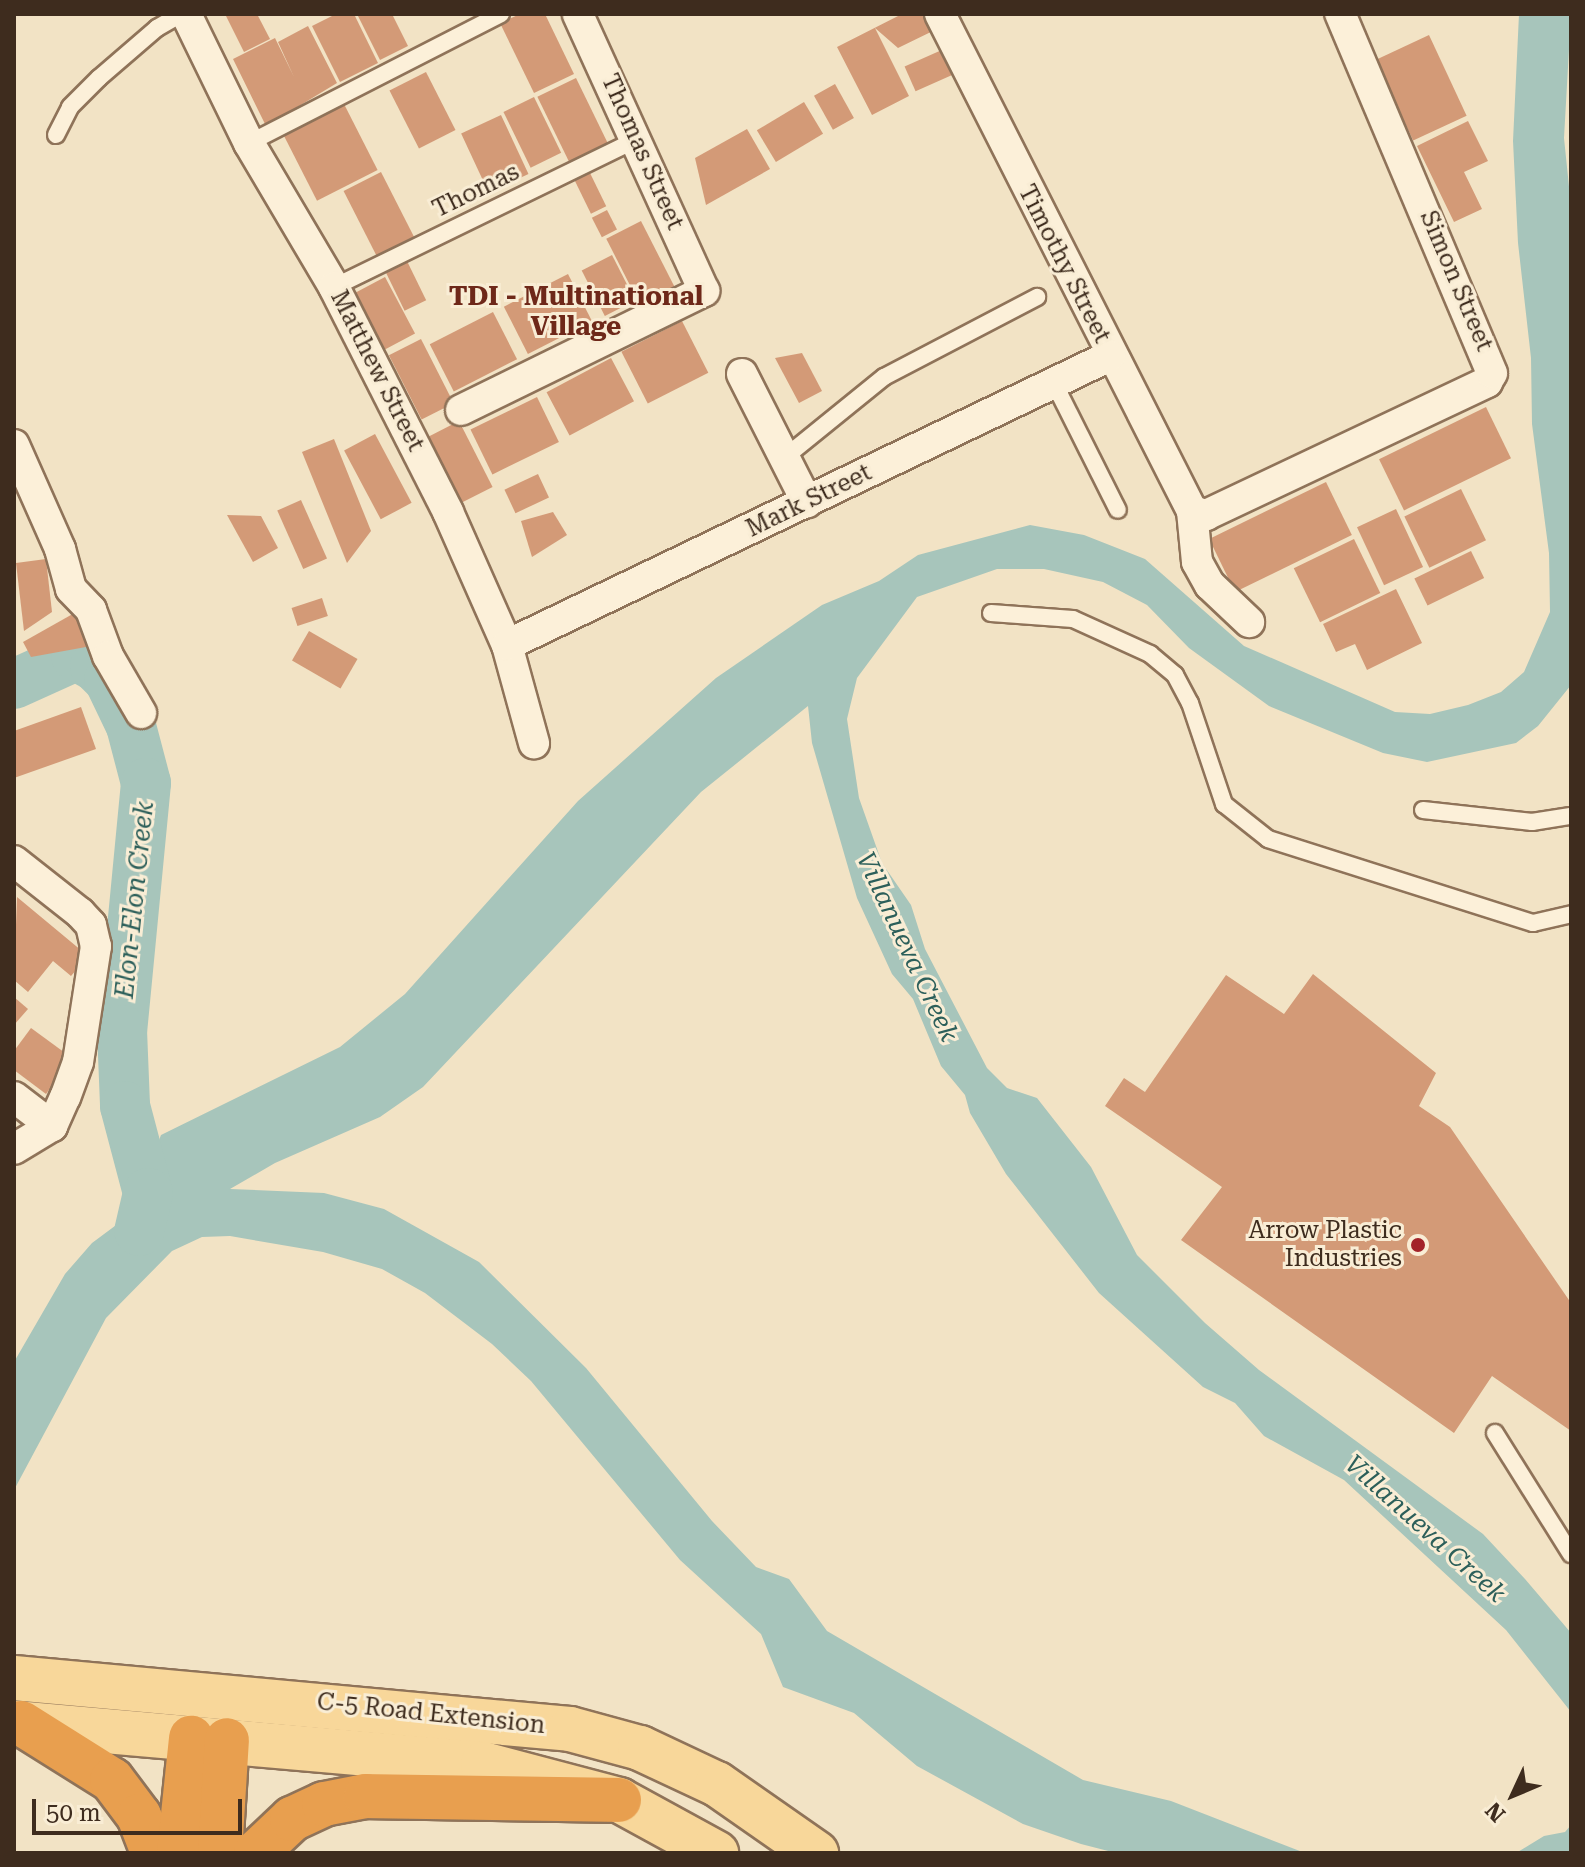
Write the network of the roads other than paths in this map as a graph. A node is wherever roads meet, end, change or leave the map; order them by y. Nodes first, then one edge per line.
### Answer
1 (184, 14) edge
2 (501, 14) edge
3 (578, 14) edge
4 (940, 14) edge
5 (1340, 14) edge
6 (56, 135) dead end
7 (638, 139) junction
8 (249, 143) junction
9 (334, 287) junction
10 (1037, 297) dead end
11 (1110, 356) junction
12 (742, 374) dead end
13 (1053, 381) junction
14 (461, 410) dead end
15 (14, 445) edge
16 (784, 458) junction
17 (807, 502) junction
18 (1118, 510) dead end
19 (1192, 511) junction
20 (991, 613) dead end
21 (1249, 622) dead end
22 (507, 645) junction
23 (141, 713) dead end
24 (534, 743) dead end
25 (1423, 810) dead end
26 (1571, 816) edge
27 (14, 861) edge
28 (1571, 914) edge
29 (14, 1097) edge
30 (52, 1126) junction
31 (14, 1149) edge
32 (1495, 1433) dead end
33 (1571, 1554) edge
34 (14, 1678) edge
35 (18, 1723) edge
36 (209, 1739) junction
37 (619, 1800) junction
38 (153, 1853) edge
39 (179, 1853) edge
40 (220, 1853) edge
41 (256, 1853) edge
42 (716, 1853) edge
43 (816, 1853) edge

1 - 6 lane
1 - 8 street, Matthew Street
2 - 8 lane
3 - 7 street, Thomas Street
4 - 11 street, Timothy Street
5 - 19 street, Simon Street
7 - 9 lane, Thomas
7 - 14 street, Thomas Street
8 - 9 street, Matthew Street
9 - 22 street, Matthew Street
10 - 16 lane
11 - 13 street, Mark Street
11 - 19 street, Timothy Street
12 - 16 street
13 - 17 street, Mark Street
13 - 18 lane
15 - 23 street
16 - 17 street
17 - 22 street, Mark Street
19 - 21 street
20 - 28 lane
22 - 24 street, Matthew Street
25 - 26 lane
27 - 30 street
29 - 30 street
30 - 31 street
32 - 33 lane
34 - 43 main road, C-5 Road Extension
35 - 36 main road, C-5 Road Extension
35 - 38 highway
36 - 37 main road, C-5 Road Extension
36 - 39 highway
36 - 40 highway
37 - 41 highway
37 - 42 main road, C-5 Road Extension

